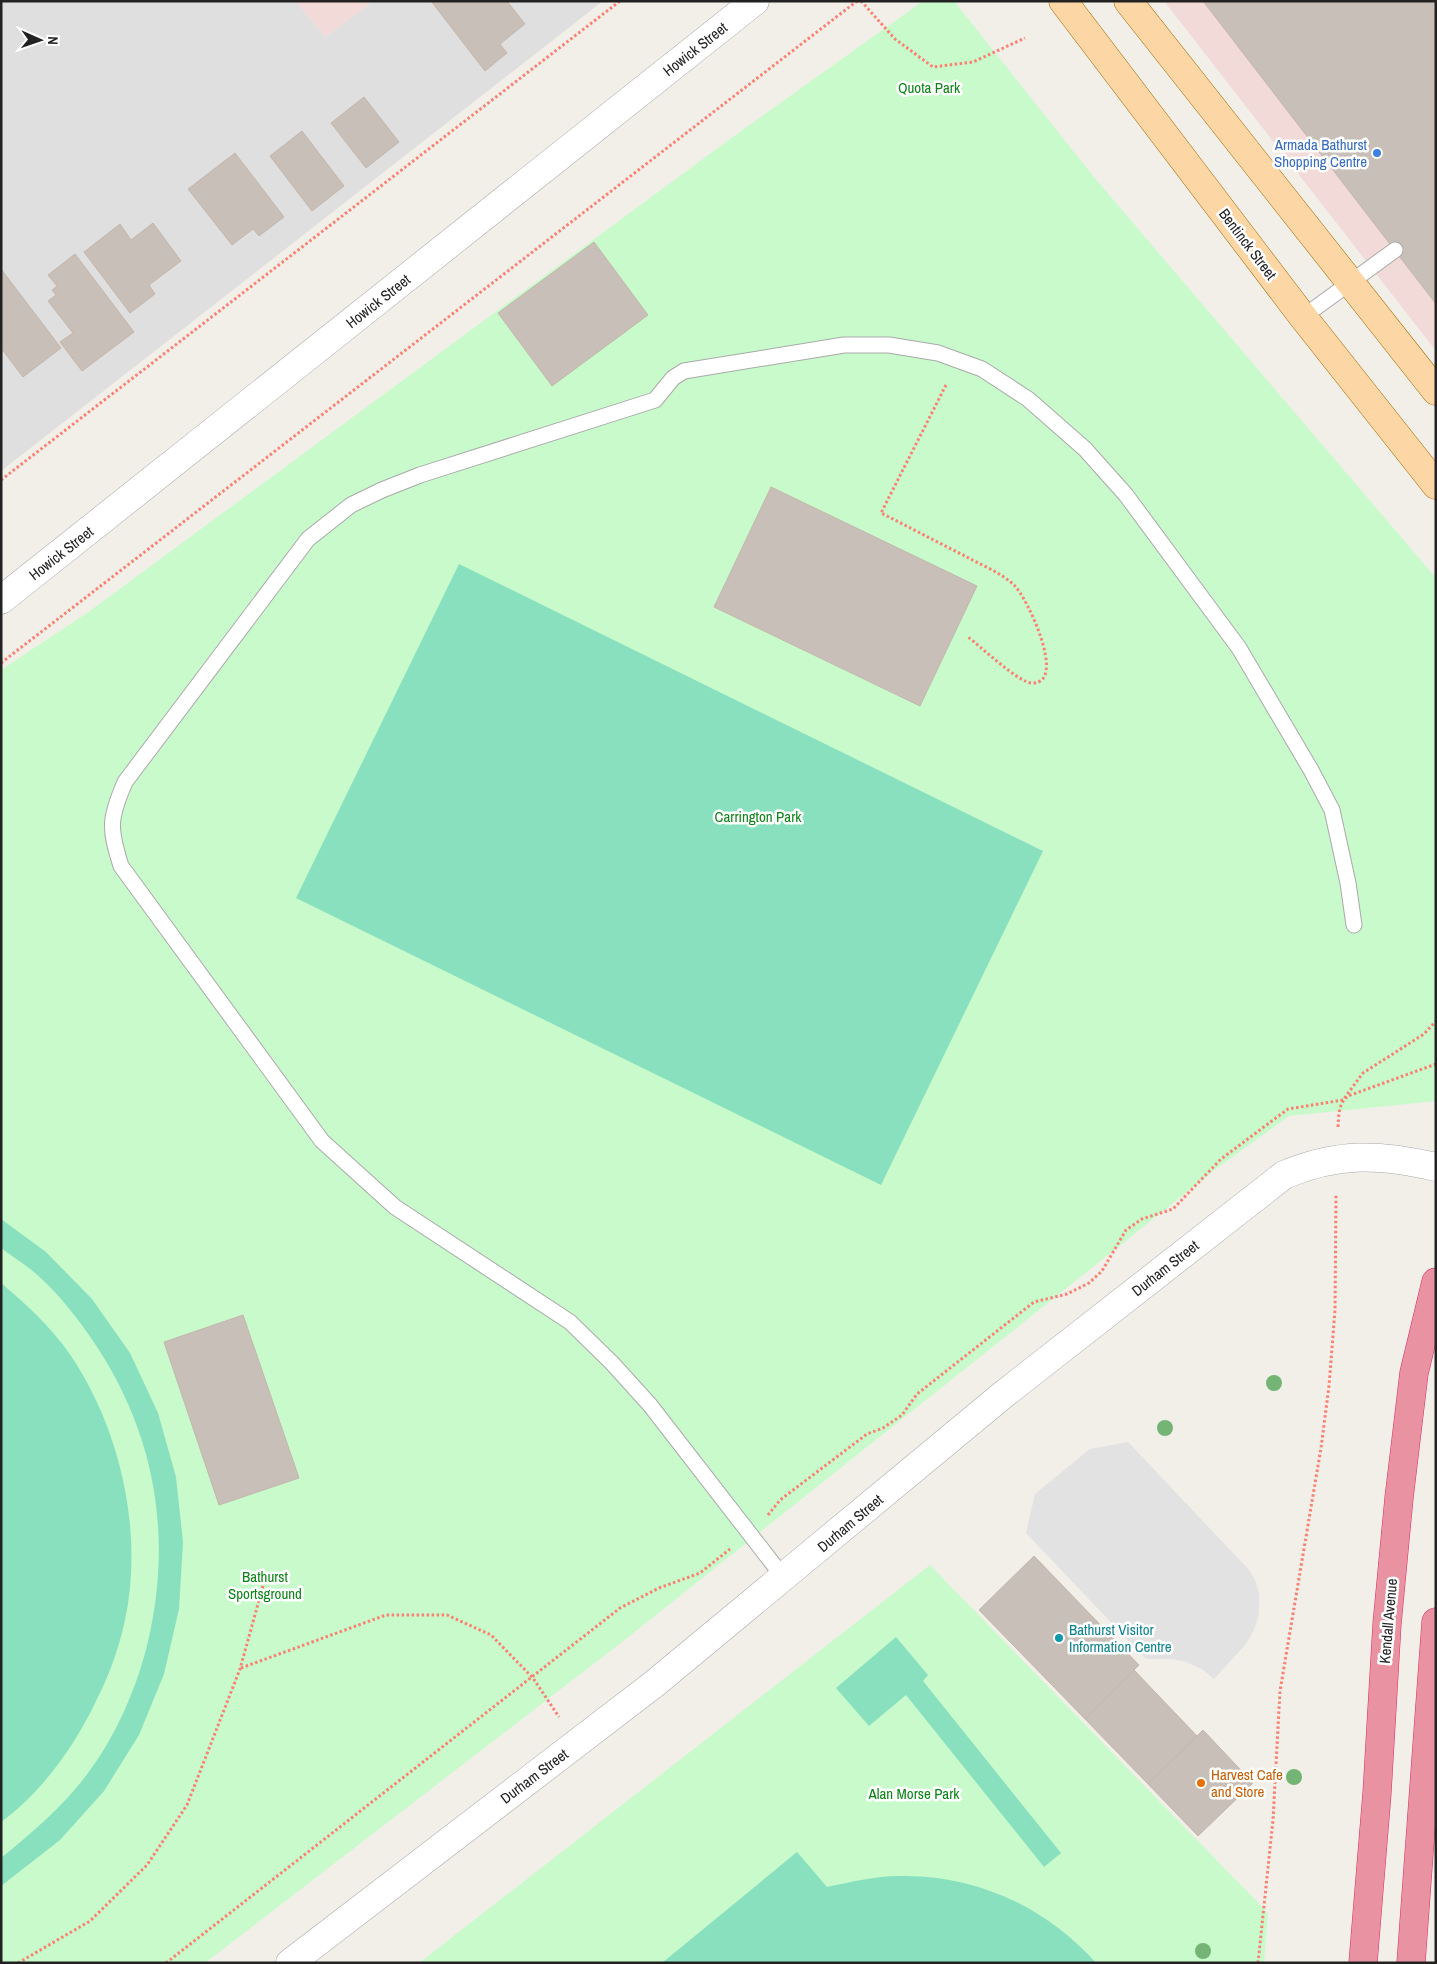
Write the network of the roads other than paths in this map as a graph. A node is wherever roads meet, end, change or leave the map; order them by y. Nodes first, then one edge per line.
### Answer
1 (755, 1) edge
2 (1063, 1) edge
3 (1128, 1) edge
4 (1395, 250) dead end
5 (1350, 282) junction
6 (1303, 317) junction
7 (1436, 391) edge
8 (1436, 485) edge
9 (1, 600) edge
10 (1354, 925) dead end
11 (1436, 1167) edge
12 (1436, 1282) edge
13 (784, 1578) junction
14 (1436, 1622) edge
15 (290, 1963) edge
16 (1363, 1963) edge
17 (1411, 1963) edge

1 - 9 street, Howick Street
2 - 6 main road, Bentinck Street
3 - 5 main road
4 - 5 lane
5 - 6 lane
5 - 7 main road
6 - 8 main road, Bentinck Street
10 - 13 lane
11 - 13 street, Durham Street
12 - 16 highway, Kendall Avenue
13 - 15 street, Durham Street
14 - 17 highway

